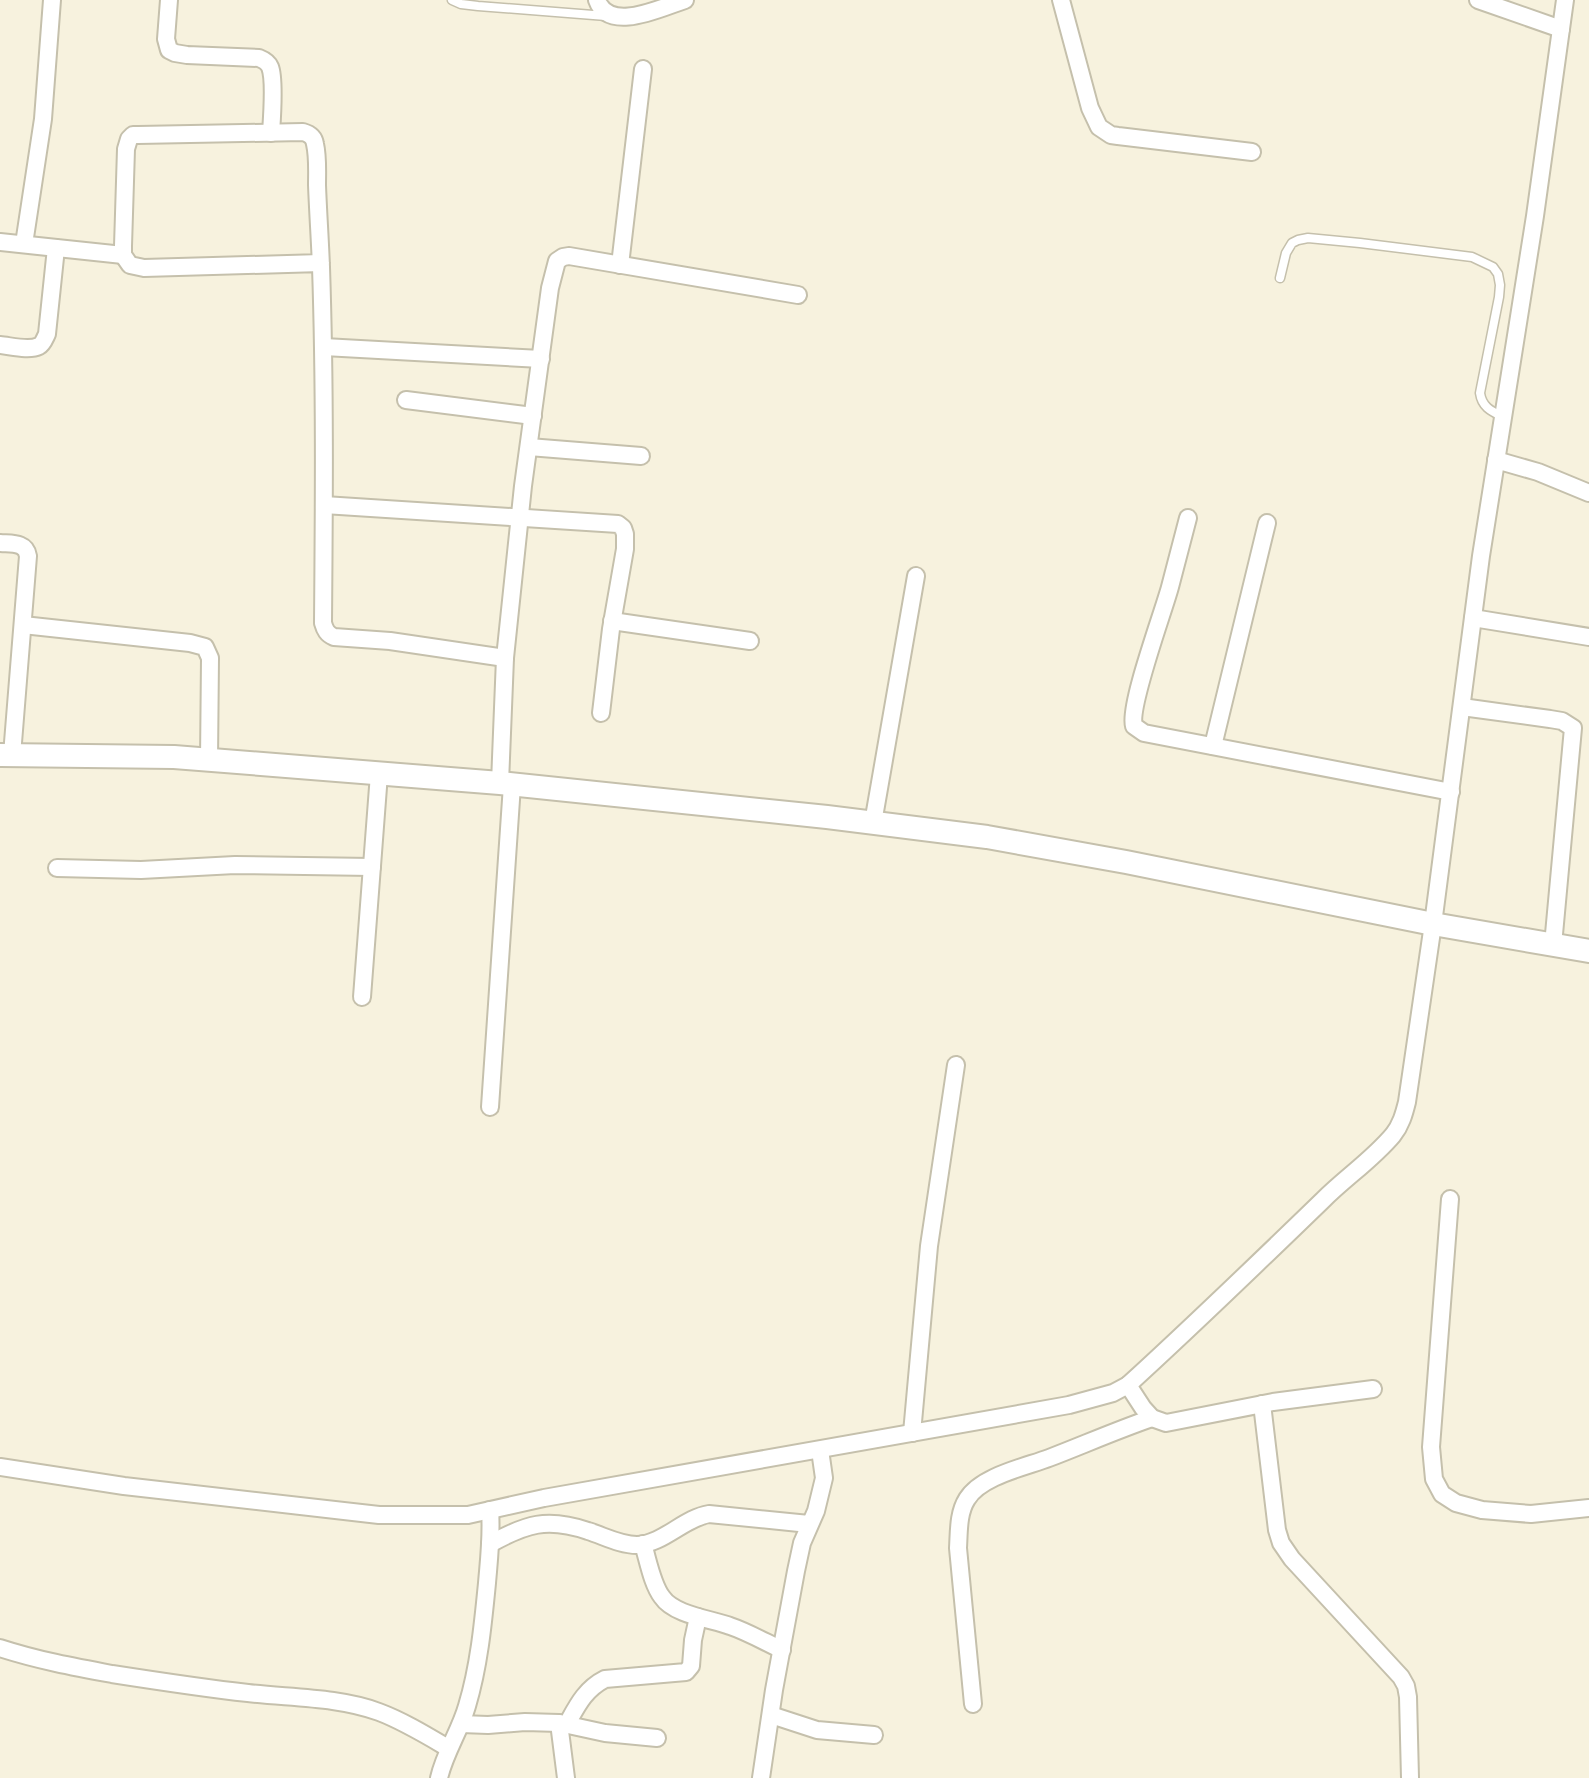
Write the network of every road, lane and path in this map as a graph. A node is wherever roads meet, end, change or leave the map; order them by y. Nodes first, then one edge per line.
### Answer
1 (52, 0) edge
2 (169, 0) edge
3 (452, 0) edge
4 (597, 0) edge
5 (686, 0) edge
6 (1061, 0) edge
7 (1478, 0) edge
8 (1565, 0) edge
9 (618, 17) junction
10 (1561, 29) junction
11 (643, 69) dead end
12 (272, 133) junction
13 (1252, 152) dead end
14 (0, 242) edge
15 (24, 244) junction
16 (56, 248) junction
17 (123, 255) junction
18 (321, 263) junction
19 (620, 265) junction
20 (1280, 278) dead end
21 (798, 295) dead end
22 (0, 345) edge
23 (324, 347) junction
24 (541, 359) junction
25 (406, 400) dead end
26 (533, 416) junction
27 (1503, 417) junction
28 (529, 447) junction
29 (641, 456) dead end
30 (1496, 460) junction
31 (1589, 493) edge
32 (324, 505) junction
33 (1188, 518) dead end
34 (520, 519) junction
35 (1267, 523) dead end
36 (0, 543) edge
37 (916, 576) dead end
38 (1473, 618) junction
39 (612, 621) junction
40 (22, 625) junction
41 (1589, 637) edge
42 (750, 641) dead end
43 (505, 658) junction
44 (1462, 707) junction
45 (601, 713) dead end
46 (1213, 746) junction
47 (6, 755) edge
48 (209, 760) junction
49 (379, 774) junction
50 (506, 784) junction
51 (1451, 792) junction
52 (873, 823) junction
53 (372, 867) junction
54 (57, 868) dead end
55 (1433, 924) junction
56 (1553, 945) junction
57 (1589, 951) edge
58 (362, 997) dead end
59 (956, 1065) dead end
60 (490, 1107) dead end
61 (1450, 1199) dead end
62 (1128, 1385) junction
63 (1373, 1389) dead end
64 (1262, 1404) junction
65 (1152, 1418) junction
66 (912, 1433) junction
67 (821, 1452) junction
68 (0, 1467) edge
69 (1589, 1508) edge
70 (490, 1516) junction
71 (809, 1524) junction
72 (490, 1544) junction
73 (643, 1544) junction
74 (698, 1617) junction
75 (0, 1648) edge
76 (782, 1650) junction
77 (973, 1704) dead end
78 (771, 1715) junction
79 (563, 1723) junction
80 (461, 1724) junction
81 (874, 1735) dead end
82 (657, 1738) dead end
83 (448, 1748) junction
84 (439, 1778) edge
85 (566, 1778) edge
86 (762, 1778) edge
87 (1410, 1778) edge

1 - 15 street
2 - 12 street
3 - 9 lane
4 - 9 street
5 - 9 street
6 - 13 street
7 - 10 street
8 - 10 street
10 - 27 street
11 - 19 street
12 - 17 street
12 - 18 street
14 - 15 street
15 - 16 street
16 - 17 street
16 - 22 street
17 - 18 street
18 - 23 street
19 - 21 street
19 - 24 street
20 - 27 lane
23 - 24 street
23 - 32 street
24 - 26 street
25 - 26 street
26 - 28 street
27 - 30 street
28 - 29 street
28 - 34 street
30 - 31 street
30 - 38 street
32 - 34 street
32 - 43 street
33 - 46 street
34 - 39 street
34 - 43 street
35 - 46 street
36 - 40 street
37 - 52 street
38 - 41 street
38 - 44 street
39 - 42 street
39 - 45 street
40 - 47 street
40 - 48 street
43 - 50 street
44 - 51 street
44 - 56 street
46 - 51 street
47 - 48 main road
48 - 49 main road
49 - 50 main road
49 - 53 street
50 - 52 main road
50 - 60 street
51 - 55 street
52 - 55 main road
53 - 54 street
53 - 58 street
55 - 56 main road
55 - 62 street
56 - 57 main road
59 - 66 street
61 - 69 street
62 - 65 street
62 - 66 street
63 - 64 street
64 - 65 street
64 - 87 street
65 - 77 street
66 - 67 street
67 - 70 street
67 - 71 street
68 - 70 street
70 - 72 street
71 - 73 street
71 - 76 street
72 - 73 street
72 - 80 street
73 - 74 street
74 - 76 street
74 - 79 street
75 - 83 street
76 - 78 street
78 - 81 street
78 - 86 street
79 - 80 street
79 - 82 street
79 - 85 street
80 - 83 street
83 - 84 street

